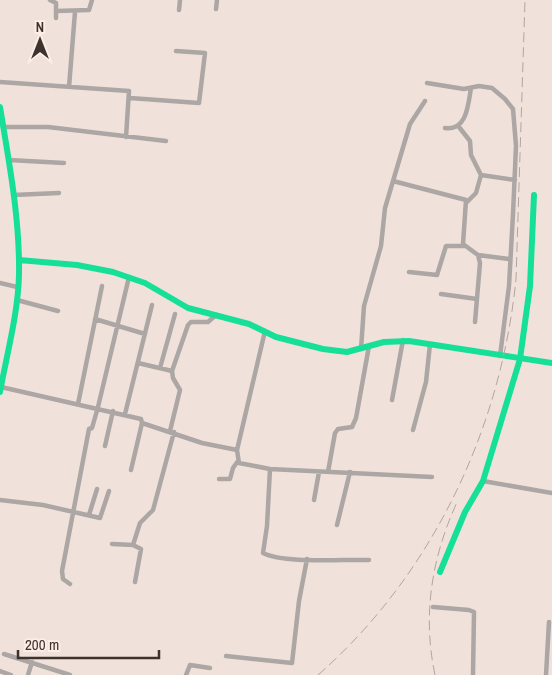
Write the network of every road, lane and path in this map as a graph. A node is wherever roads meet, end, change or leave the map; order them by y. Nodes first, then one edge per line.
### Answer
1 (50, 0) edge
2 (92, 0) edge
3 (180, 0) edge
4 (217, 0) edge
5 (216, 9) dead end
6 (179, 10) dead end
7 (56, 12) junction
8 (75, 12) junction
9 (56, 18) dead end
10 (176, 51) dead end
11 (0, 82) edge
12 (427, 83) dead end
13 (69, 87) junction
14 (471, 88) junction
15 (130, 98) junction
16 (425, 101) dead end
17 (0, 107) edge
18 (459, 127) junction
19 (3, 128) junction
20 (445, 128) dead end
21 (126, 137) junction
22 (166, 141) dead end
23 (9, 160) junction
24 (64, 163) dead end
25 (481, 175) junction
26 (393, 180) junction
27 (515, 180) junction
28 (59, 193) dead end
29 (534, 194) dead end
30 (13, 195) junction
31 (467, 202) junction
32 (464, 246) junction
33 (478, 255) junction
34 (509, 259) junction
35 (19, 260) junction
36 (409, 272) dead end
37 (128, 277) junction
38 (0, 283) edge
39 (17, 286) junction
40 (102, 286) dead end
41 (441, 294) dead end
42 (15, 299) junction
43 (477, 299) junction
44 (152, 305) dead end
45 (58, 311) dead end
46 (175, 314) dead end
47 (216, 315) junction
48 (95, 319) junction
49 (475, 322) dead end
50 (117, 325) junction
51 (265, 331) junction
52 (145, 334) junction
53 (403, 340) junction
54 (430, 344) junction
55 (370, 346) junction
56 (361, 349) junction
57 (500, 356) junction
58 (518, 358) junction
59 (138, 363) junction
60 (552, 363) edge
61 (160, 368) junction
62 (172, 371) junction
63 (1, 387) edge
64 (0, 392) edge
65 (392, 400) dead end
66 (78, 404) junction
67 (98, 408) junction
68 (113, 411) junction
69 (125, 414) junction
70 (142, 423) junction
71 (413, 430) dead end
72 (172, 432) junction
73 (105, 446) dead end
74 (237, 450) junction
75 (238, 461) junction
76 (270, 469) junction
77 (131, 470) dead end
78 (319, 472) junction
79 (328, 472) junction
80 (350, 472) junction
81 (432, 476) dead end
82 (219, 479) dead end
83 (482, 481) junction
84 (97, 489) dead end
85 (109, 491) dead end
86 (552, 493) edge
87 (0, 500) edge
88 (314, 500) dead end
89 (73, 511) junction
90 (89, 515) junction
91 (337, 525) dead end
92 (112, 544) dead end
93 (134, 545) junction
94 (307, 559) junction
95 (369, 560) dead end
96 (440, 572) dead end
97 (135, 582) dead end
98 (70, 584) dead end
99 (433, 607) dead end
100 (549, 622) dead end
101 (4, 654) dead end
102 (226, 656) dead end
103 (32, 662) junction
104 (210, 668) dead end
105 (0, 671) edge
106 (11, 675) edge
107 (28, 675) edge
108 (70, 675) edge
109 (186, 675) edge
110 (473, 675) edge
111 (546, 675) edge

1 - 7 street
2 - 8 street
3 - 6 street
4 - 5 street
7 - 8 street
7 - 9 street
8 - 13 street
10 - 15 street
11 - 13 street
12 - 14 street
13 - 15 street
14 - 18 street
14 - 27 street
15 - 21 street
16 - 26 street
17 - 19 street
18 - 20 street
18 - 25 street
19 - 21 street
19 - 23 street
21 - 22 street
23 - 24 street
23 - 30 street
25 - 27 street
25 - 31 street
26 - 31 street
26 - 56 street
27 - 34 street
28 - 30 street
29 - 58 street
30 - 35 street
31 - 32 street
32 - 33 street
32 - 36 street
33 - 34 street
33 - 43 street
34 - 57 street
35 - 37 street
35 - 39 street
37 - 47 street
37 - 50 street
38 - 39 street
39 - 42 street
40 - 48 street
41 - 43 street
42 - 45 street
42 - 63 street
43 - 49 street
44 - 52 street
46 - 61 street
47 - 51 street
47 - 62 street
48 - 50 street
48 - 66 street
50 - 52 street
50 - 67 street
51 - 56 street
51 - 74 street
52 - 59 street
53 - 54 street
53 - 55 street
53 - 65 street
54 - 57 street
54 - 71 street
55 - 56 street
55 - 79 street
57 - 58 street
58 - 60 street
58 - 83 street
59 - 61 street
59 - 69 street
61 - 62 street
62 - 72 street
63 - 64 street
63 - 66 street
66 - 67 street
67 - 68 street
67 - 89 street
68 - 69 street
68 - 73 street
69 - 70 street
70 - 72 street
70 - 77 street
72 - 74 street
72 - 93 street
74 - 75 street
75 - 76 street
75 - 82 street
76 - 78 street
76 - 94 street
78 - 79 street
78 - 88 street
79 - 80 street
80 - 81 street
80 - 91 street
83 - 86 street
83 - 96 street
84 - 90 street
85 - 90 street
87 - 89 street
89 - 90 street
89 - 98 street
92 - 93 street
93 - 97 street
94 - 95 street
94 - 102 street
99 - 110 street
100 - 111 street
101 - 103 street
103 - 107 street
103 - 108 street
104 - 109 street
105 - 106 street

